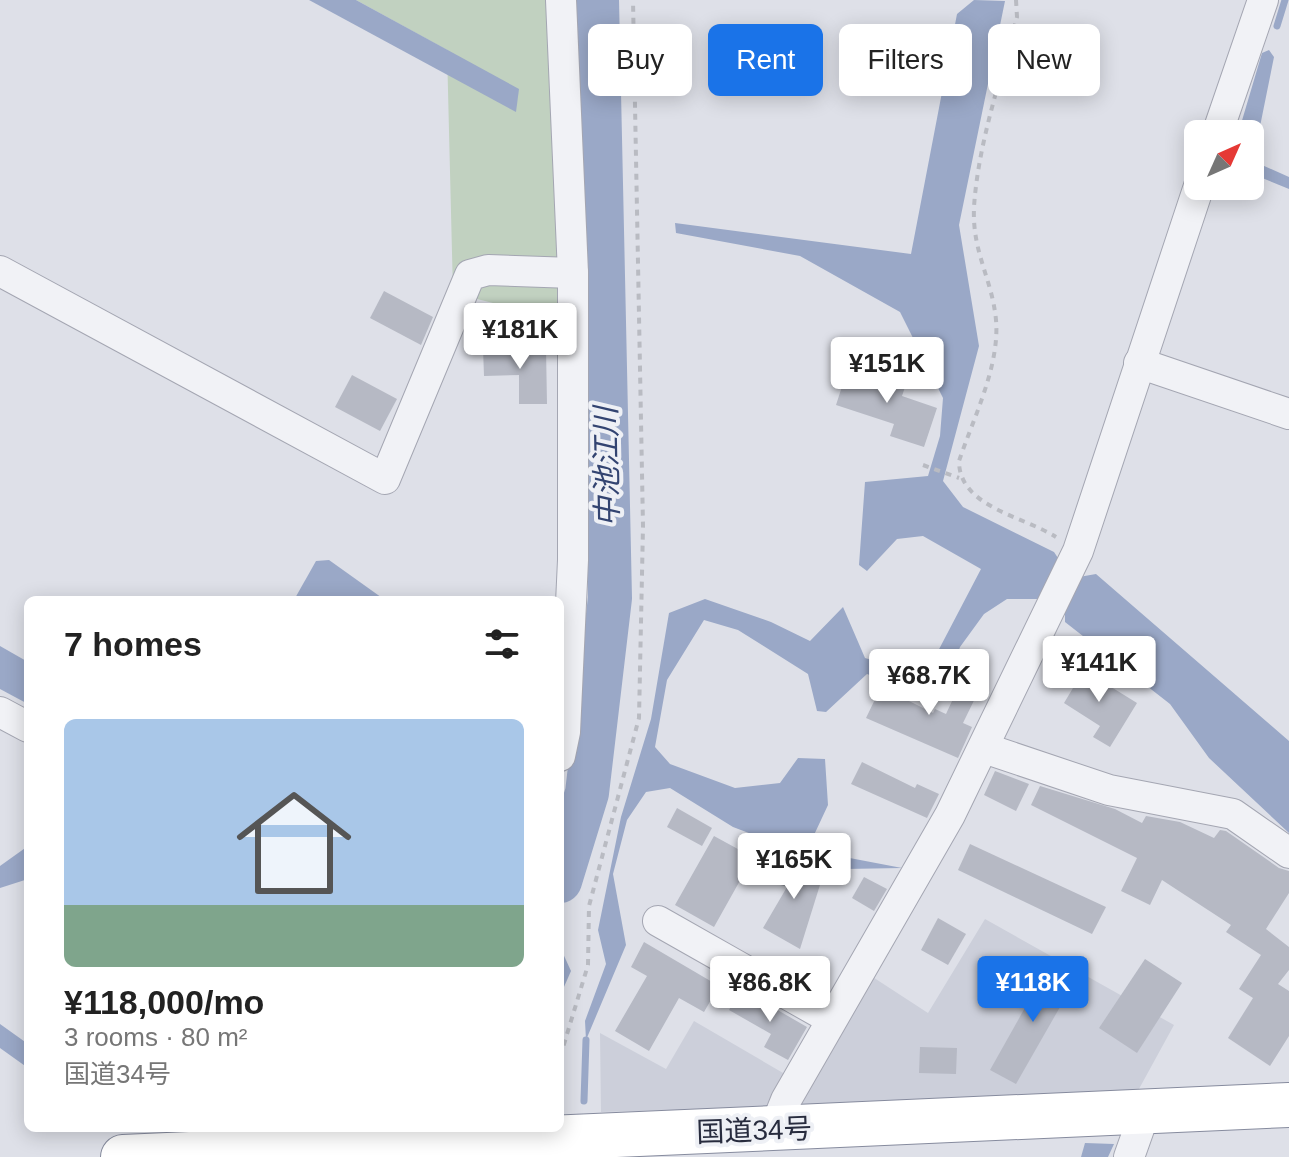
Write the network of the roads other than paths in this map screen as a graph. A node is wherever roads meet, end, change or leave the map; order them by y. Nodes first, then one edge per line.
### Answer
1 (561, 0) edge
2 (1263, 0) edge
3 (1222, 120) edge
4 (1194, 200) edge
5 (0, 271) edge
6 (573, 273) junction
7 (1139, 363) junction
8 (1289, 414) edge
9 (0, 712) edge
10 (24, 725) edge
11 (564, 737) edge
12 (984, 748) junction
13 (1289, 853) edge
14 (658, 921) dead end
15 (831, 1019) junction
16 (1289, 1105) edge
17 (1145, 1112) junction
18 (774, 1130) junction
19 (553, 1138) edge
20 (409, 1143) edge
21 (206, 1155) edge
22 (123, 1157) edge
23 (1129, 1157) edge

1 - 6 street
2 - 3 street
4 - 7 street
5 - 6 street
6 - 11 street
7 - 8 street
7 - 12 street
9 - 10 street
12 - 13 street
12 - 15 street
14 - 15 street
15 - 18 street
16 - 17 highway, 国道34号
17 - 18 highway, 国道34号
17 - 23 street
18 - 19 highway, 国道34号
19 - 20 highway, 国道34号
20 - 21 highway, 国道34号
21 - 22 highway, 国道34号

